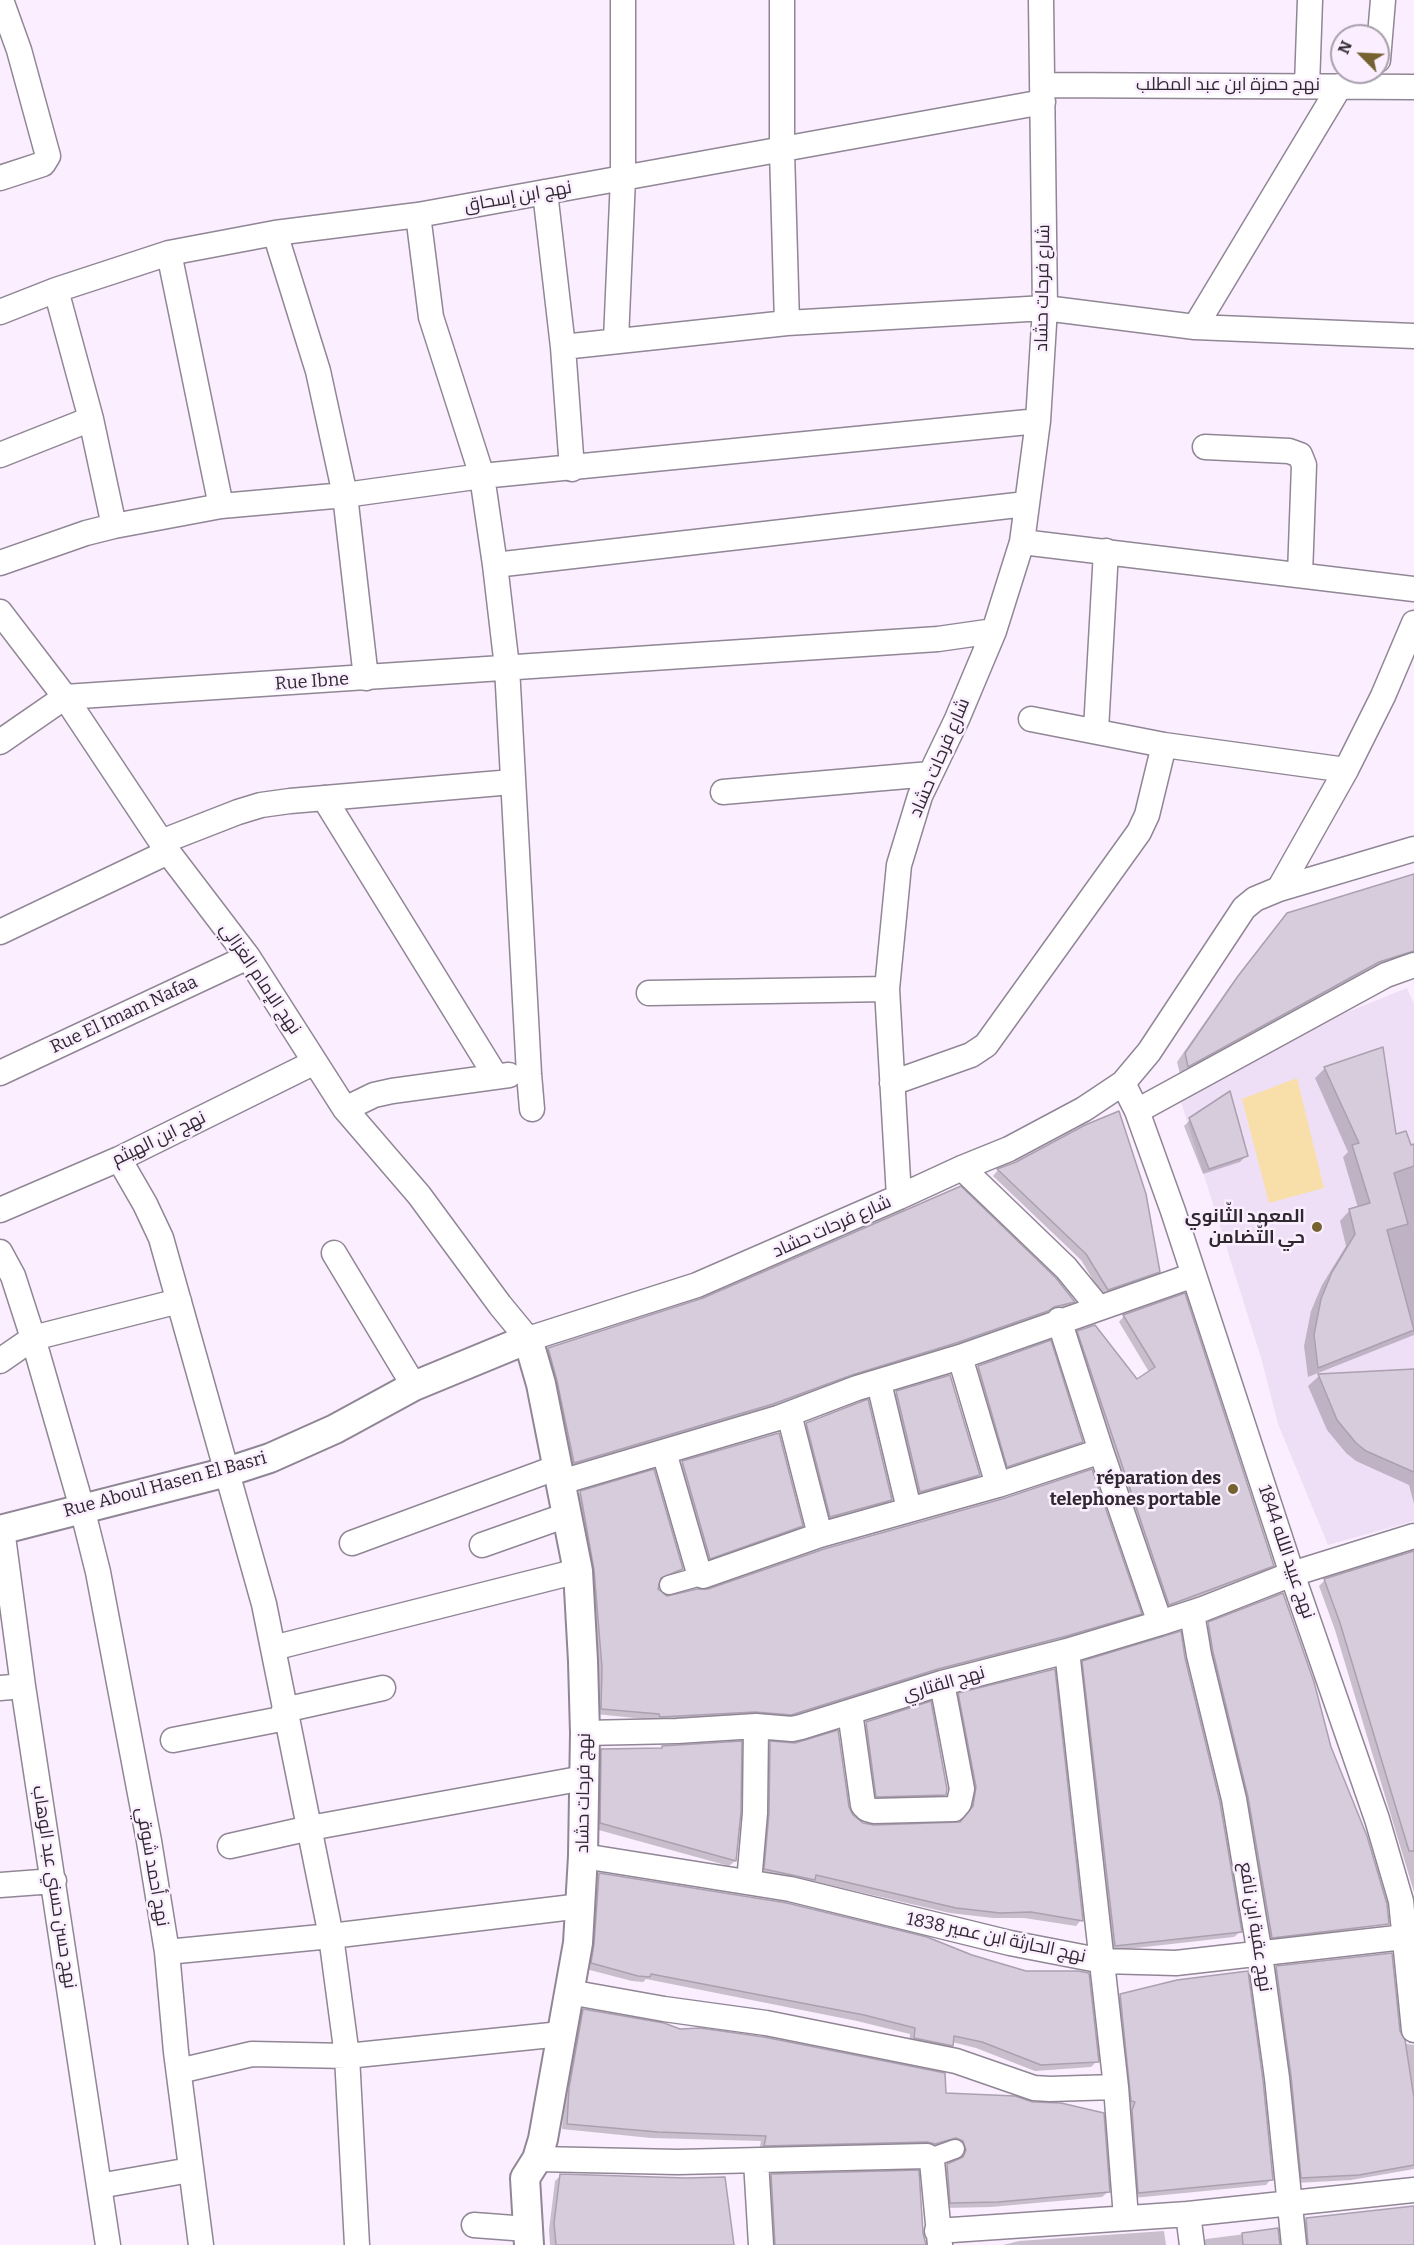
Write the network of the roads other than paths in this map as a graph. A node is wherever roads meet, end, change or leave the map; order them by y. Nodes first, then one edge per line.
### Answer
1 (1, 0) edge
2 (622, 0) edge
3 (782, 0) edge
4 (1041, 0) edge
5 (1310, 0) edge
6 (1383, 0) edge
7 (1381, 24) edge
8 (9, 54) edge
9 (1390, 82) edge
10 (1350, 84) edge
11 (1306, 86) junction
12 (1340, 86) junction
13 (1414, 87) edge
14 (1042, 94) junction
15 (782, 151) junction
16 (0, 178) edge
17 (624, 178) junction
18 (545, 192) junction
19 (418, 215) junction
20 (275, 233) junction
21 (169, 254) junction
22 (56, 290) junction
23 (1045, 308) junction
24 (0, 312) edge
25 (787, 323) junction
26 (1195, 327) junction
27 (1414, 336) edge
28 (616, 340) junction
29 (562, 347) junction
30 (91, 419) junction
31 (1038, 421) junction
32 (1204, 447) dead end
33 (0, 455) edge
34 (573, 469) junction
35 (482, 476) junction
36 (345, 495) junction
37 (1026, 504) junction
38 (221, 506) junction
39 (114, 525) junction
40 (1022, 542) junction
41 (1106, 551) junction
42 (0, 563) edge
43 (495, 565) junction
44 (1300, 575) junction
45 (1414, 589) edge
46 (0, 612) edge
47 (1414, 623) edge
48 (994, 631) junction
49 (507, 667) junction
50 (366, 678) junction
51 (65, 697) junction
52 (1031, 719) dead end
53 (1096, 730) junction
54 (0, 742) edge
55 (1164, 745) junction
56 (1346, 770) junction
57 (930, 774) junction
58 (512, 782) junction
59 (723, 792) dead end
60 (324, 798) junction
61 (164, 847) junction
62 (1414, 849) edge
63 (1279, 889) junction
64 (0, 932) edge
65 (248, 957) junction
66 (1414, 965) edge
67 (887, 989) junction
68 (649, 993) dead end
69 (315, 1062) junction
70 (0, 1073) edge
71 (529, 1074) junction
72 (495, 1076) junction
73 (892, 1083) junction
74 (1123, 1083) junction
75 (345, 1108) junction
76 (532, 1109) dead end
77 (1137, 1111) junction
78 (119, 1159) junction
79 (962, 1168) junction
80 (899, 1197) junction
81 (0, 1210) edge
82 (0, 1252) edge
83 (334, 1253) dead end
84 (1194, 1275) junction
85 (179, 1301) junction
86 (1098, 1307) junction
87 (1059, 1320) junction
88 (33, 1338) junction
89 (528, 1339) junction
90 (960, 1357) junction
91 (0, 1361) edge
92 (879, 1383) junction
93 (414, 1386) junction
94 (789, 1414) junction
95 (1101, 1451) junction
96 (664, 1452) junction
97 (227, 1472) junction
98 (559, 1474) junction
99 (998, 1485) junction
100 (80, 1501) junction
101 (909, 1509) junction
102 (567, 1515) junction
103 (1, 1530) edge
104 (820, 1534) junction
105 (1414, 1536) edge
106 (352, 1543) dead end
107 (482, 1545) dead end
108 (578, 1571) junction
109 (1292, 1574) junction
110 (701, 1576) junction
111 (669, 1585) dead end
112 (1192, 1613) junction
113 (1160, 1623) junction
114 (273, 1647) junction
115 (1067, 1651) junction
116 (942, 1683) junction
117 (11, 1687) edge
118 (383, 1688) dead end
119 (850, 1712) junction
120 (285, 1714) junction
121 (756, 1726) junction
122 (585, 1732) junction
123 (173, 1740) dead end
124 (584, 1778) junction
125 (310, 1828) junction
126 (230, 1846) dead end
127 (583, 1856) junction
128 (54, 1881) junction
129 (750, 1882) junction
130 (0, 1885) edge
131 (581, 1906) junction
132 (331, 1936) junction
133 (1409, 1937) edge
134 (167, 1952) junction
135 (1260, 1955) junction
136 (1103, 1961) junction
137 (569, 1992) junction
138 (1414, 2030) edge
139 (561, 2034) junction
140 (347, 2056) junction
141 (179, 2071) junction
142 (1116, 2087) junction
143 (955, 2149) dead end
144 (930, 2158) junction
145 (537, 2159) junction
146 (756, 2161) junction
147 (190, 2170) junction
148 (99, 2186) junction
149 (1414, 2190) edge
150 (1289, 2204) junction
151 (1188, 2214) junction
152 (1126, 2218) junction
153 (474, 2225) dead end
154 (528, 2237) edge
155 (938, 2238) edge
156 (108, 2245) edge
157 (201, 2245) edge
158 (357, 2245) edge
159 (761, 2245) edge
160 (1192, 2245) edge
161 (1294, 2245) edge

1 - 8 street
2 - 17 street
3 - 15 street
4 - 14 street, شارع فرحات حشاد
5 - 11 street
6 - 7 street
8 - 16 street
9 - 13 street, نهج حمزة ابن عبد المطلب
10 - 12 street, نهج حمزة ابن عبد المطلب
11 - 12 street, نهج حمزة ابن عبد المطلب
11 - 14 street, نهج حمزة ابن عبد المطلب
12 - 26 street
14 - 15 street, نهج ابن إسحاق
14 - 23 street, شارع فرحات حشاد
15 - 17 street, نهج ابن إسحاق
15 - 25 street
17 - 18 street, نهج ابن إسحاق
17 - 28 street
18 - 19 street, نهج ابن إسحاق
18 - 29 street
19 - 20 street, نهج ابن إسحاق
19 - 35 street
20 - 21 street, نهج ابن إسحاق
20 - 36 street
21 - 22 street, نهج ابن إسحاق
21 - 38 street
22 - 24 street, نهج ابن إسحاق
22 - 30 street
23 - 25 street
23 - 26 street
23 - 31 street, شارع فرحات حشاد
25 - 28 street
26 - 27 street
28 - 29 street
29 - 34 street
30 - 33 street
30 - 39 street
31 - 34 street
31 - 37 street, شارع فرحات حشاد
32 - 44 street
34 - 35 street
35 - 36 street
35 - 43 street
36 - 38 street
36 - 50 street
37 - 40 street, شارع فرحات حشاد
37 - 43 street
38 - 39 street
39 - 42 street
40 - 41 street
40 - 48 street, شارع فرحات حشاد
41 - 44 street
41 - 53 street
43 - 49 street
44 - 45 street
46 - 51 street, نهج الإمام الغزالي
47 - 56 street
48 - 49 street, Rue Ibne
48 - 57 street, شارع فرحات حشاد
49 - 50 street, Rue Ibne
49 - 58 street
50 - 51 street, Rue Ibne
51 - 54 street
51 - 61 street, نهج الإمام الغزالي
52 - 53 street
53 - 55 street
55 - 56 street
55 - 73 street
56 - 63 street
57 - 59 street
57 - 67 street, شارع فرحات حشاد
58 - 60 street
58 - 71 street
60 - 61 street
60 - 72 street
61 - 64 street
61 - 65 street, نهج الإمام الغزالي
62 - 63 street
63 - 74 street
65 - 69 street, نهج الإمام الغزالي
65 - 70 street, Rue El Imam Nafaa
66 - 77 street
67 - 68 street
67 - 73 street, شارع فرحات حشاد
69 - 75 street, نهج الإمام الغزالي
69 - 78 street, نهج ابن الهيثم
71 - 72 street
71 - 76 street
72 - 75 street
73 - 80 street, شارع فرحات حشاد
74 - 77 street, نهج عبيد اللله 1844
74 - 79 street
75 - 89 street, نهج الإمام الغزالي
77 - 84 street, نهج عبيد اللله 1844
78 - 81 street, نهج ابن الهيثم
78 - 85 street
79 - 80 street
79 - 86 street
80 - 89 street, شارع فرحات حشاد
82 - 88 street, نهج أحمد شوقي
83 - 93 street
84 - 86 street
84 - 109 street, نهج عبيد اللله 1844
85 - 88 street
85 - 97 street
86 - 87 street
87 - 90 street
87 - 95 street
88 - 91 street
88 - 100 street, نهج أحمد شوقي
89 - 93 street, Rue Aboul Hasen El Basri
89 - 98 street, نهج فرحات حشاد
90 - 92 street
90 - 99 street
92 - 94 street
92 - 101 street
93 - 97 street, Rue Aboul Hasen El Basri
94 - 96 street
94 - 104 street
95 - 99 street
95 - 113 street
96 - 98 street
96 - 110 street
97 - 100 street, Rue Aboul Hasen El Basri
97 - 114 street
98 - 102 street, نهج فرحات حشاد
98 - 106 street
99 - 101 street
100 - 103 street, Rue Aboul Hasen El Basri
100 - 134 street, نهج أحمد شوقي
101 - 104 street
102 - 107 street
102 - 108 street, نهج فرحات حشاد
103 - 117 street, نهج حسن حسني عبد الوهاب
104 - 110 street
105 - 109 street, نهج القتاري
108 - 114 street
108 - 122 street, نهج فرحات حشاد
109 - 112 street, نهج القتاري
109 - 133 street, نهج عبيد اللله 1844
110 - 111 street
112 - 113 street, نهج القتاري
112 - 135 street, نهج عقبة ابن نافع
113 - 115 street, نهج القتاري
114 - 120 street
115 - 116 street, نهج القتاري
115 - 136 street
116 - 119 street, نهج القتاري
116 - 119 street
117 - 128 street, نهج حسن حسني عبد الوهاب
118 - 120 street
119 - 121 street, نهج القتاري
120 - 123 street
120 - 125 street
121 - 122 street, نهج القتاري
121 - 129 street
122 - 124 street, نهج فرحات حشاد
124 - 125 street
124 - 127 street, نهج فرحات حشاد
125 - 126 street
125 - 132 street
127 - 129 street, نهج الحارثة ابن عمير 1838
127 - 131 street, نهج فرحات حشاد
128 - 130 street
128 - 148 street, نهج حسن حسني عبد الوهاب
129 - 136 street, نهج الحارثة ابن عمير 1838
131 - 132 street
131 - 137 street, نهج فرحات حشاد
132 - 134 street
132 - 140 street
133 - 135 street, نهج الحارثة ابن عمير 1838
133 - 138 street, نهج عبيد اللله 1844
134 - 141 street, نهج أحمد شوقي
135 - 136 street, نهج الحارثة ابن عمير 1838
135 - 150 street, نهج عقبة ابن نافع
136 - 142 street
137 - 139 street, نهج فرحات حشاد
137 - 142 street
139 - 140 street
139 - 145 street, نهج فرحات حشاد
140 - 141 street
140 - 158 street
141 - 147 street, نهج أحمد شوقي
142 - 152 street
143 - 144 street
144 - 146 street
144 - 155 street
145 - 146 street
145 - 154 street, نهج فرحات حشاد
146 - 159 street
147 - 148 street
147 - 157 street, نهج أحمد شوقي
148 - 156 street, نهج حسن حسني عبد الوهاب
149 - 150 street
150 - 151 street
150 - 161 street, نهج عقبة ابن نافع
151 - 152 street
151 - 160 street
152 - 155 street
153 - 154 street

